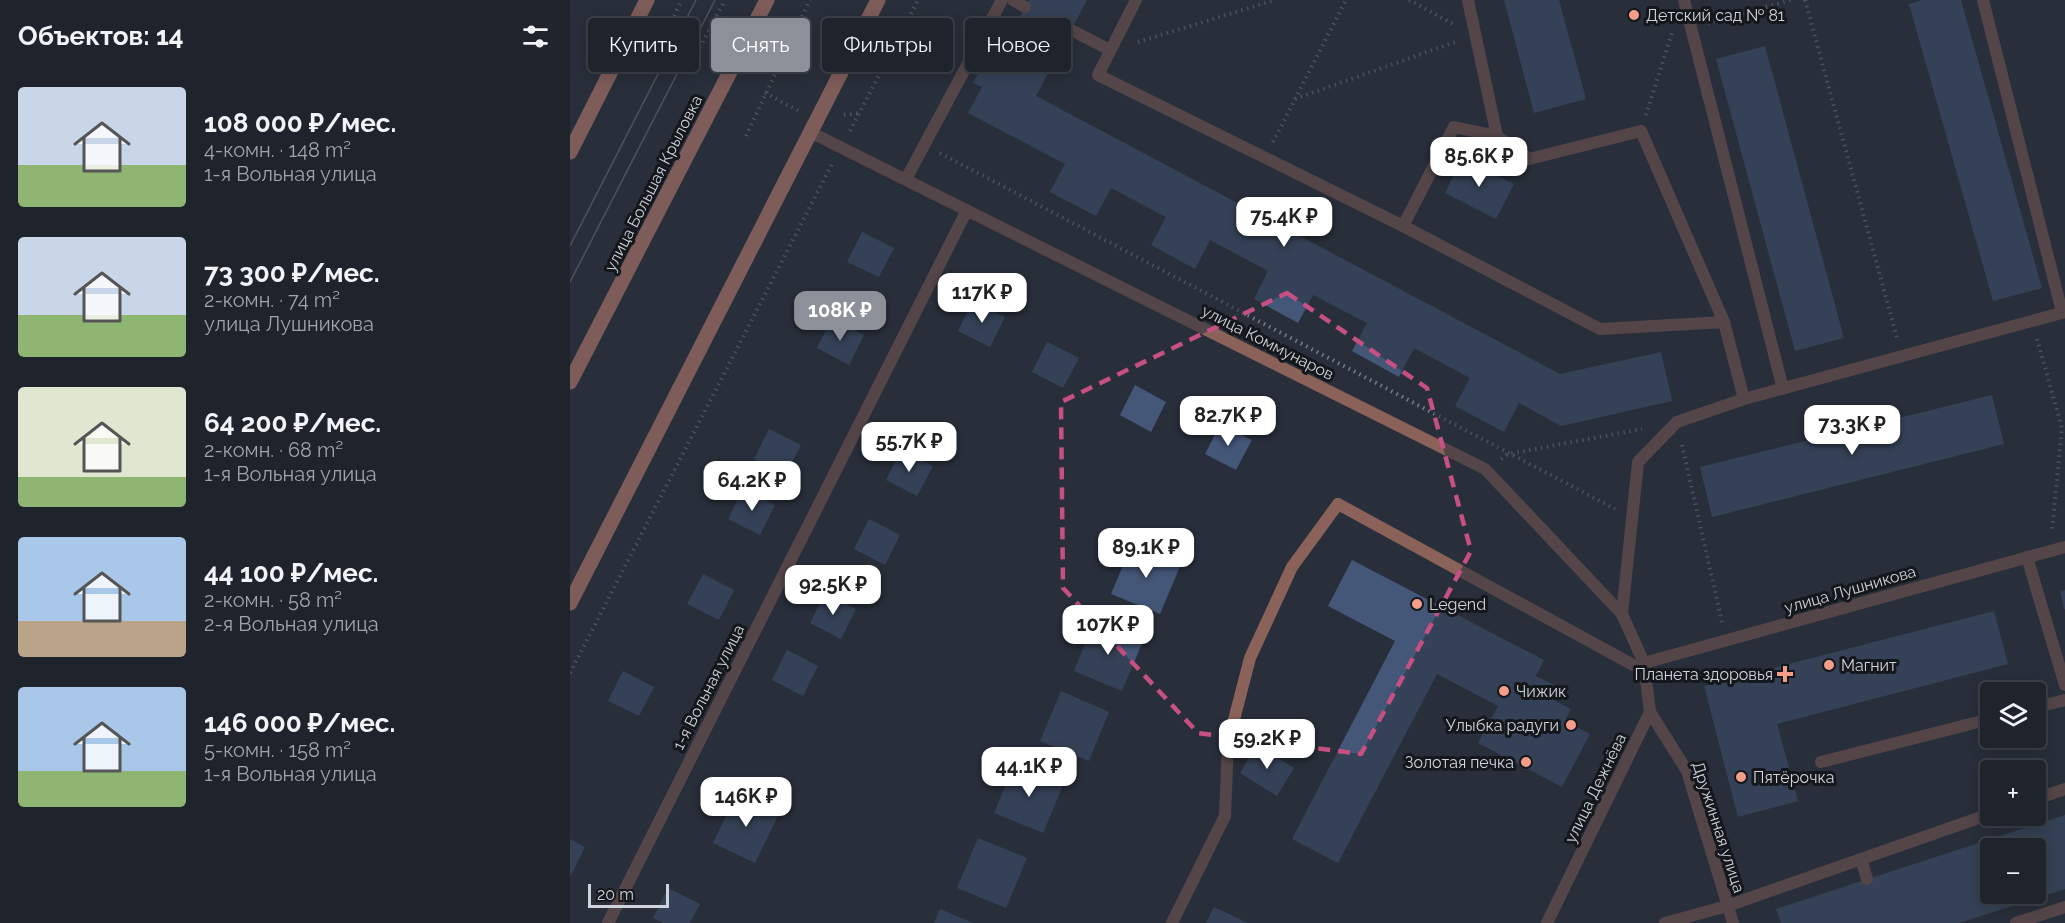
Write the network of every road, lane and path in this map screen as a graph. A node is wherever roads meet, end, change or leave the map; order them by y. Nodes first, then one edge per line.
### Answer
1 (647, 0) edge
2 (682, 0) edge
3 (725, 0) edge
4 (767, 0) edge
5 (810, 0) edge
6 (878, 0) edge
7 (918, 0) edge
8 (1002, 0) edge
9 (1013, 0) edge
10 (1136, 0) edge
11 (1275, 0) edge
12 (1346, 0) edge
13 (1408, 0) edge
14 (1468, 0) edge
15 (1684, 0) edge
16 (1805, 0) edge
17 (1983, 0) edge
18 (1025, 7) dead end
19 (673, 18) edge
20 (1071, 30) dead end
21 (1475, 35) junction
22 (699, 49) edge
23 (1110, 50) junction
24 (1295, 99) junction
25 (810, 132) junction
26 (746, 136) dead end
27 (1497, 136) junction
28 (925, 145) junction
29 (841, 147) junction
30 (570, 152) edge
31 (1264, 159) junction
32 (906, 179) junction
33 (968, 210) junction
34 (1403, 226) junction
35 (2063, 312) edge
36 (2031, 321) junction
37 (1724, 322) junction
38 (1902, 356) junction
39 (570, 382) edge
40 (1783, 389) junction
41 (1744, 399) junction
42 (1677, 422) junction
43 (1508, 454) junction
44 (1485, 470) junction
45 (1632, 518) junction
46 (2065, 547) edge
47 (2050, 550) junction
48 (2027, 557) junction
49 (570, 603) edge
50 (1622, 614) junction
51 (1726, 640) junction
52 (1645, 668) junction
53 (570, 673) edge
54 (2065, 685) edge
55 (2065, 700) edge
56 (2046, 705) edge
57 (1650, 712) junction
58 (1980, 722) edge
59 (1821, 762) dead end
60 (2065, 789) edge
61 (2046, 796) edge
62 (1980, 817) edge
63 (1861, 859) junction
64 (1867, 879) dead end
65 (1727, 906) junction
66 (2065, 907) edge
67 (608, 923) edge
68 (1172, 923) edge
69 (1547, 923) edge
70 (1665, 923) edge
71 (1733, 923) edge
72 (2016, 923) edge

1 - 30 main road
2 - 19 path
3 - 22 path
4 - 39 main road, улица Большая Крыловка
5 - 26 path
6 - 25 main road
7 - 29 path
8 - 28 street
9 - 18 street
10 - 23 street
11 - 23 path
12 - 24 path
13 - 21 path
14 - 21 street
15 - 40 street
16 - 38 path
17 - 35 street
20 - 23 street
21 - 24 path
21 - 27 street
23 - 31 street
24 - 31 path
25 - 29 street, улица Коммунаров
25 - 49 main road
27 - 34 street
27 - 37 street
28 - 32 street
28 - 43 path
29 - 32 street, улица Коммунаров
29 - 53 path
31 - 34 street
32 - 33 street, улица Коммунаров
33 - 44 street, улица Коммунаров
33 - 67 street, 1-я Вольная улица
34 - 37 street
35 - 36 street
36 - 38 street
36 - 47 path
37 - 41 street
38 - 40 street
40 - 41 street
41 - 42 street
42 - 43 path
42 - 45 street
42 - 51 path
43 - 44 path
43 - 45 path
44 - 50 street, улица Коммунаров
45 - 50 street
46 - 47 street, улица Лушникова
47 - 48 street, улица Лушникова
48 - 51 street, улица Лушникова
48 - 54 street
50 - 52 street, улица Коммунаров
51 - 52 street, улица Лушникова
52 - 57 street
52 - 68 street
55 - 56 street
57 - 65 street, Дружинная улица
57 - 69 street, улица Дежнёва
58 - 59 street
60 - 61 street
62 - 63 street
63 - 64 street
63 - 65 street
65 - 70 street
65 - 71 street, Дружинная улица
66 - 72 street

